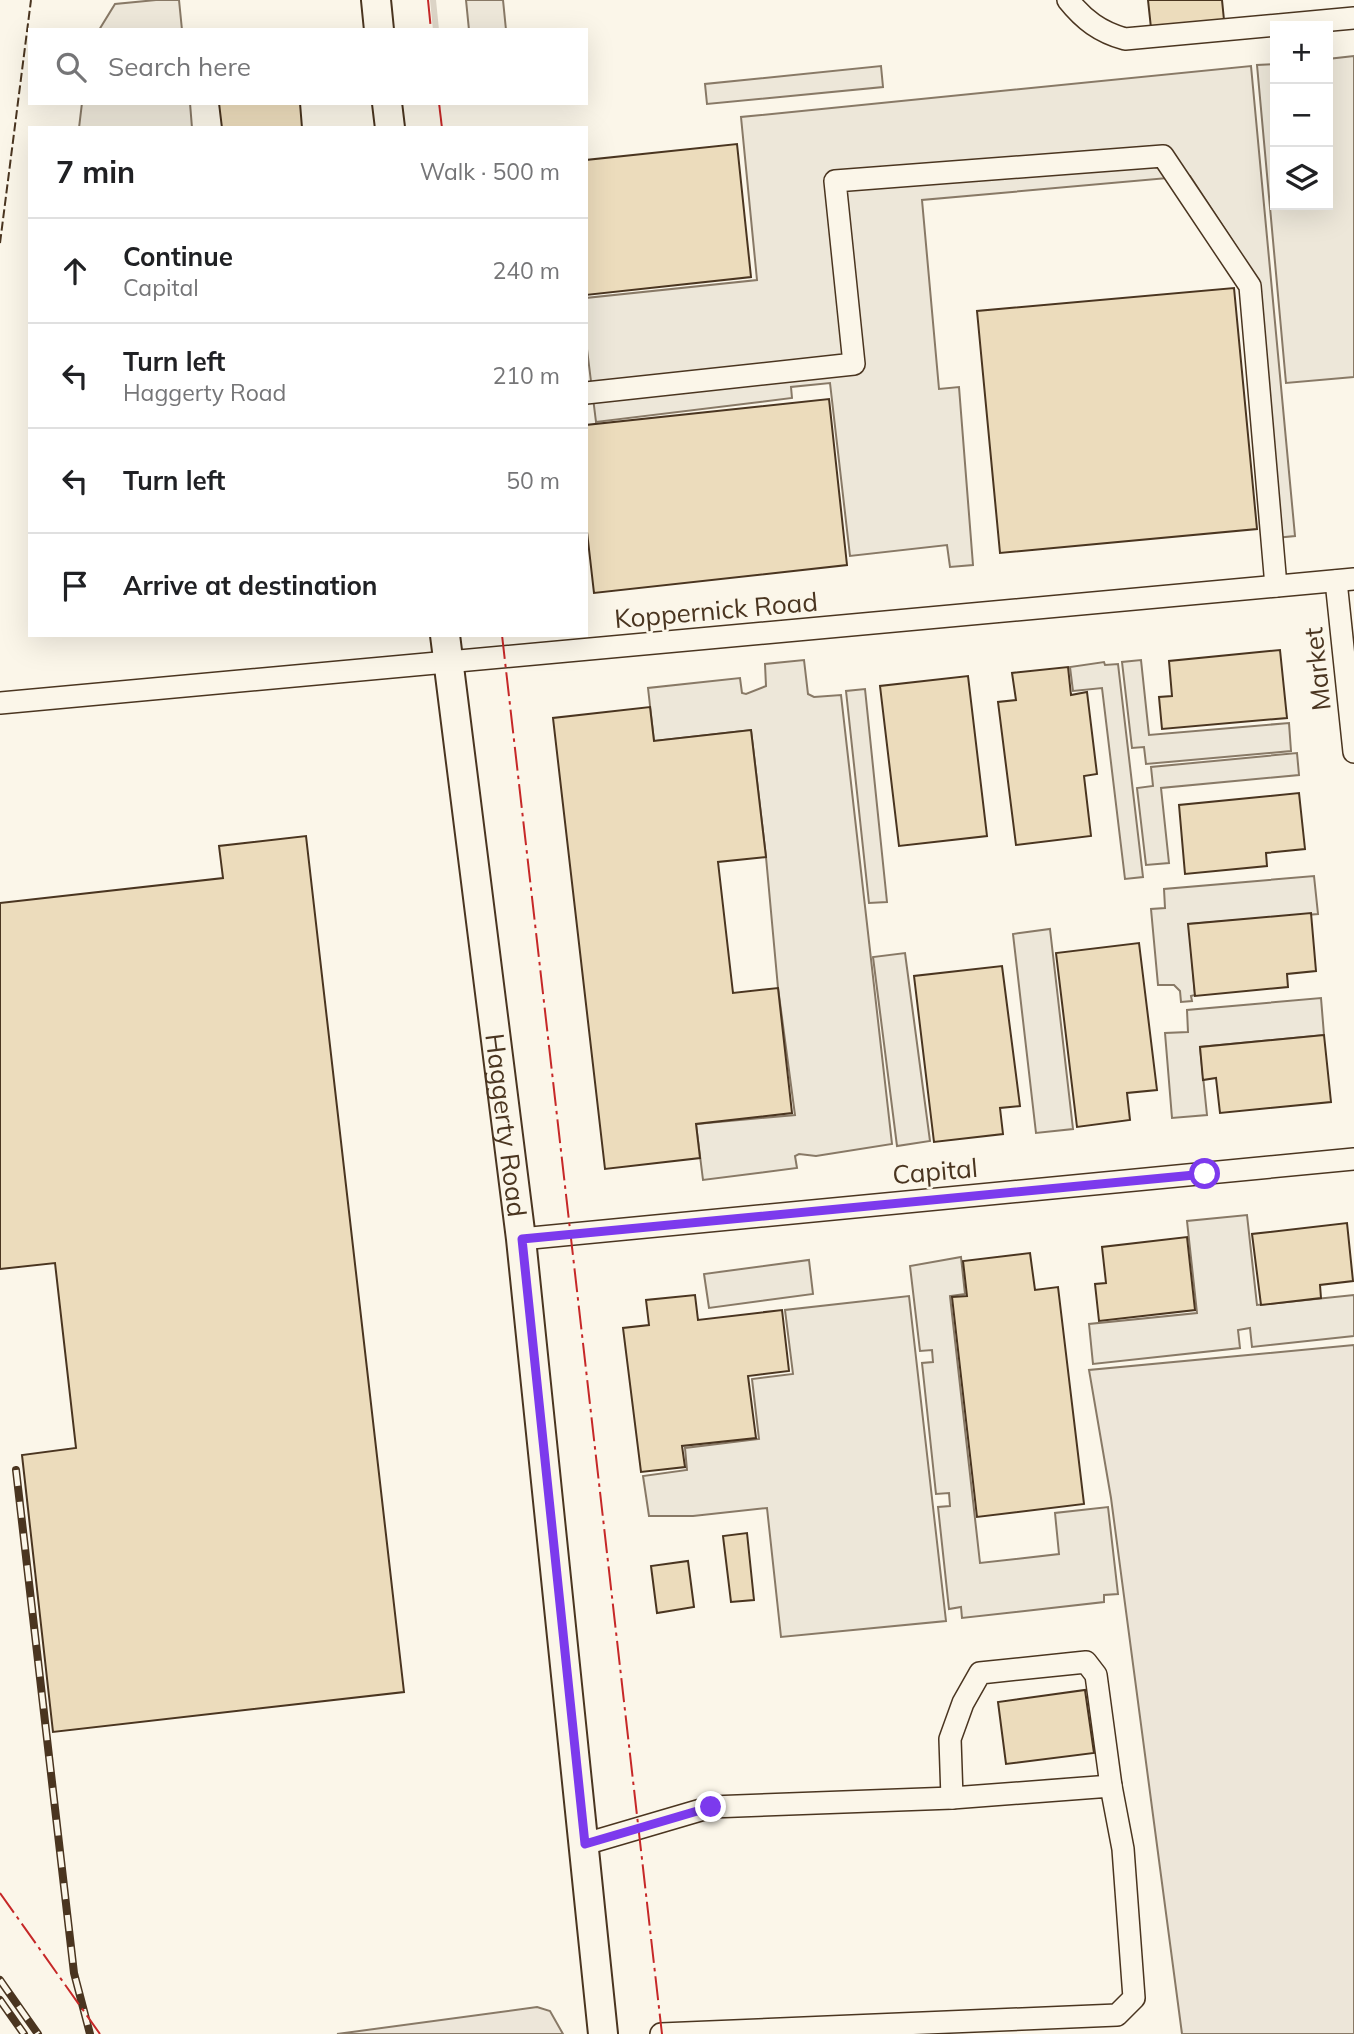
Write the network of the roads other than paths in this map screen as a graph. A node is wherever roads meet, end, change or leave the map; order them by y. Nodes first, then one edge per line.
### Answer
1 (376, 0) edge
2 (1068, 0) edge
3 (1354, 18) edge
4 (379, 28) edge
5 (387, 105) edge
6 (390, 126) edge
7 (588, 393) edge
8 (1345, 580) edge
9 (1276, 586) junction
10 (447, 649) edge
11 (0, 704) edge
12 (1354, 752) edge
13 (1354, 1159) edge
14 (522, 1239) junction
15 (1111, 1786) junction
16 (952, 1798) junction
17 (585, 1844) junction
18 (603, 2034) edge
19 (661, 2034) edge

1 - 4 main road
2 - 3 street
5 - 6 main road
7 - 9 street
8 - 9 street, Koppernick Road
8 - 12 street, Market
9 - 10 street, Koppernick Road
10 - 11 street, Koppernick Road
10 - 14 main road, Haggerty Road
13 - 14 street, Capital
14 - 17 main road, Haggerty Road
15 - 16 street
15 - 16 street
15 - 19 street
16 - 17 street
17 - 18 main road, Haggerty Road

